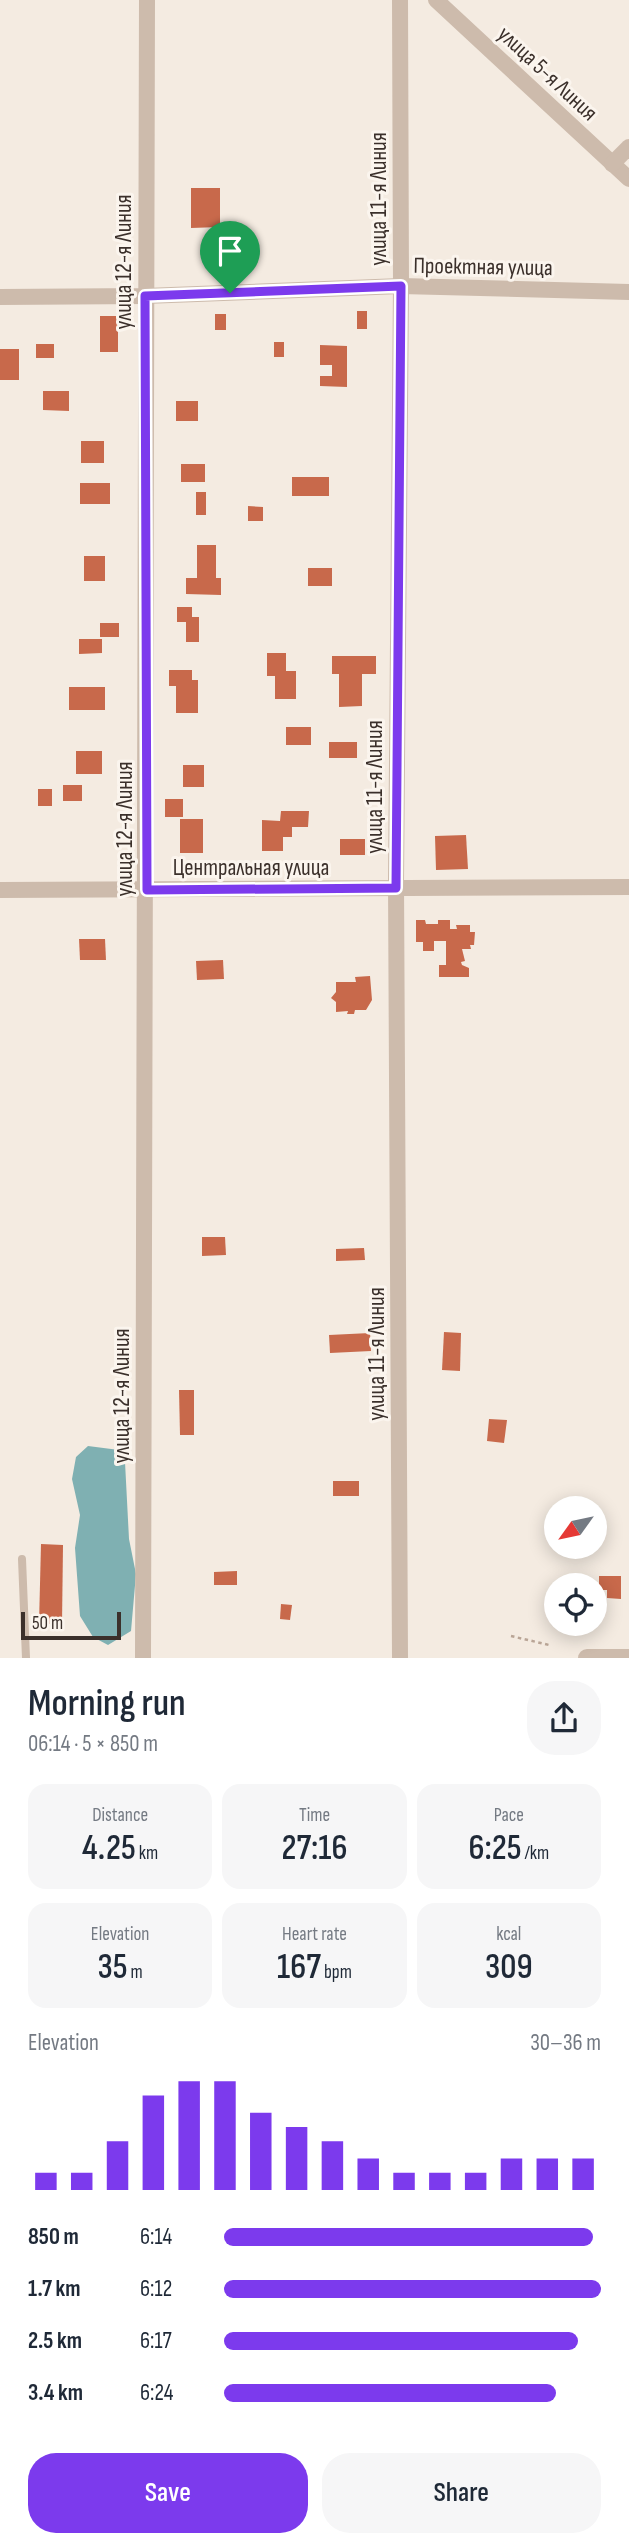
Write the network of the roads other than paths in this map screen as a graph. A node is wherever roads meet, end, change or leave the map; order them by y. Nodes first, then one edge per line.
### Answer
1 (148, 0) edge
2 (400, 0) edge
3 (436, 0) edge
4 (629, 147) edge
5 (612, 164) junction
6 (629, 179) edge
7 (401, 286) junction
8 (629, 292) edge
9 (145, 296) junction
10 (0, 297) edge
11 (629, 887) edge
12 (396, 888) junction
13 (0, 890) edge
14 (147, 890) junction
15 (22, 1559) dead end
16 (26, 1658) edge
17 (143, 1658) edge
18 (400, 1658) edge
19 (587, 1658) edge
20 (629, 1658) edge

1 - 9 street, улица 12-я Линия
2 - 7 street, улица 11-я Линия
3 - 5 street, улица 5-я Линия
4 - 5 street
5 - 6 street, улица 5-я Линия
7 - 8 street, Проектная улица
7 - 9 street, Проектная улица
7 - 12 street, улица 11-я Линия
9 - 10 street, Проектная улица
9 - 14 street, улица 12-я Линия
11 - 12 street, Центральная улица
12 - 14 street, Центральная улица
12 - 18 street, улица 11-я Линия
13 - 14 street, Центральная улица
14 - 17 street, улица 12-я Линия
15 - 16 lane
19 - 20 street

